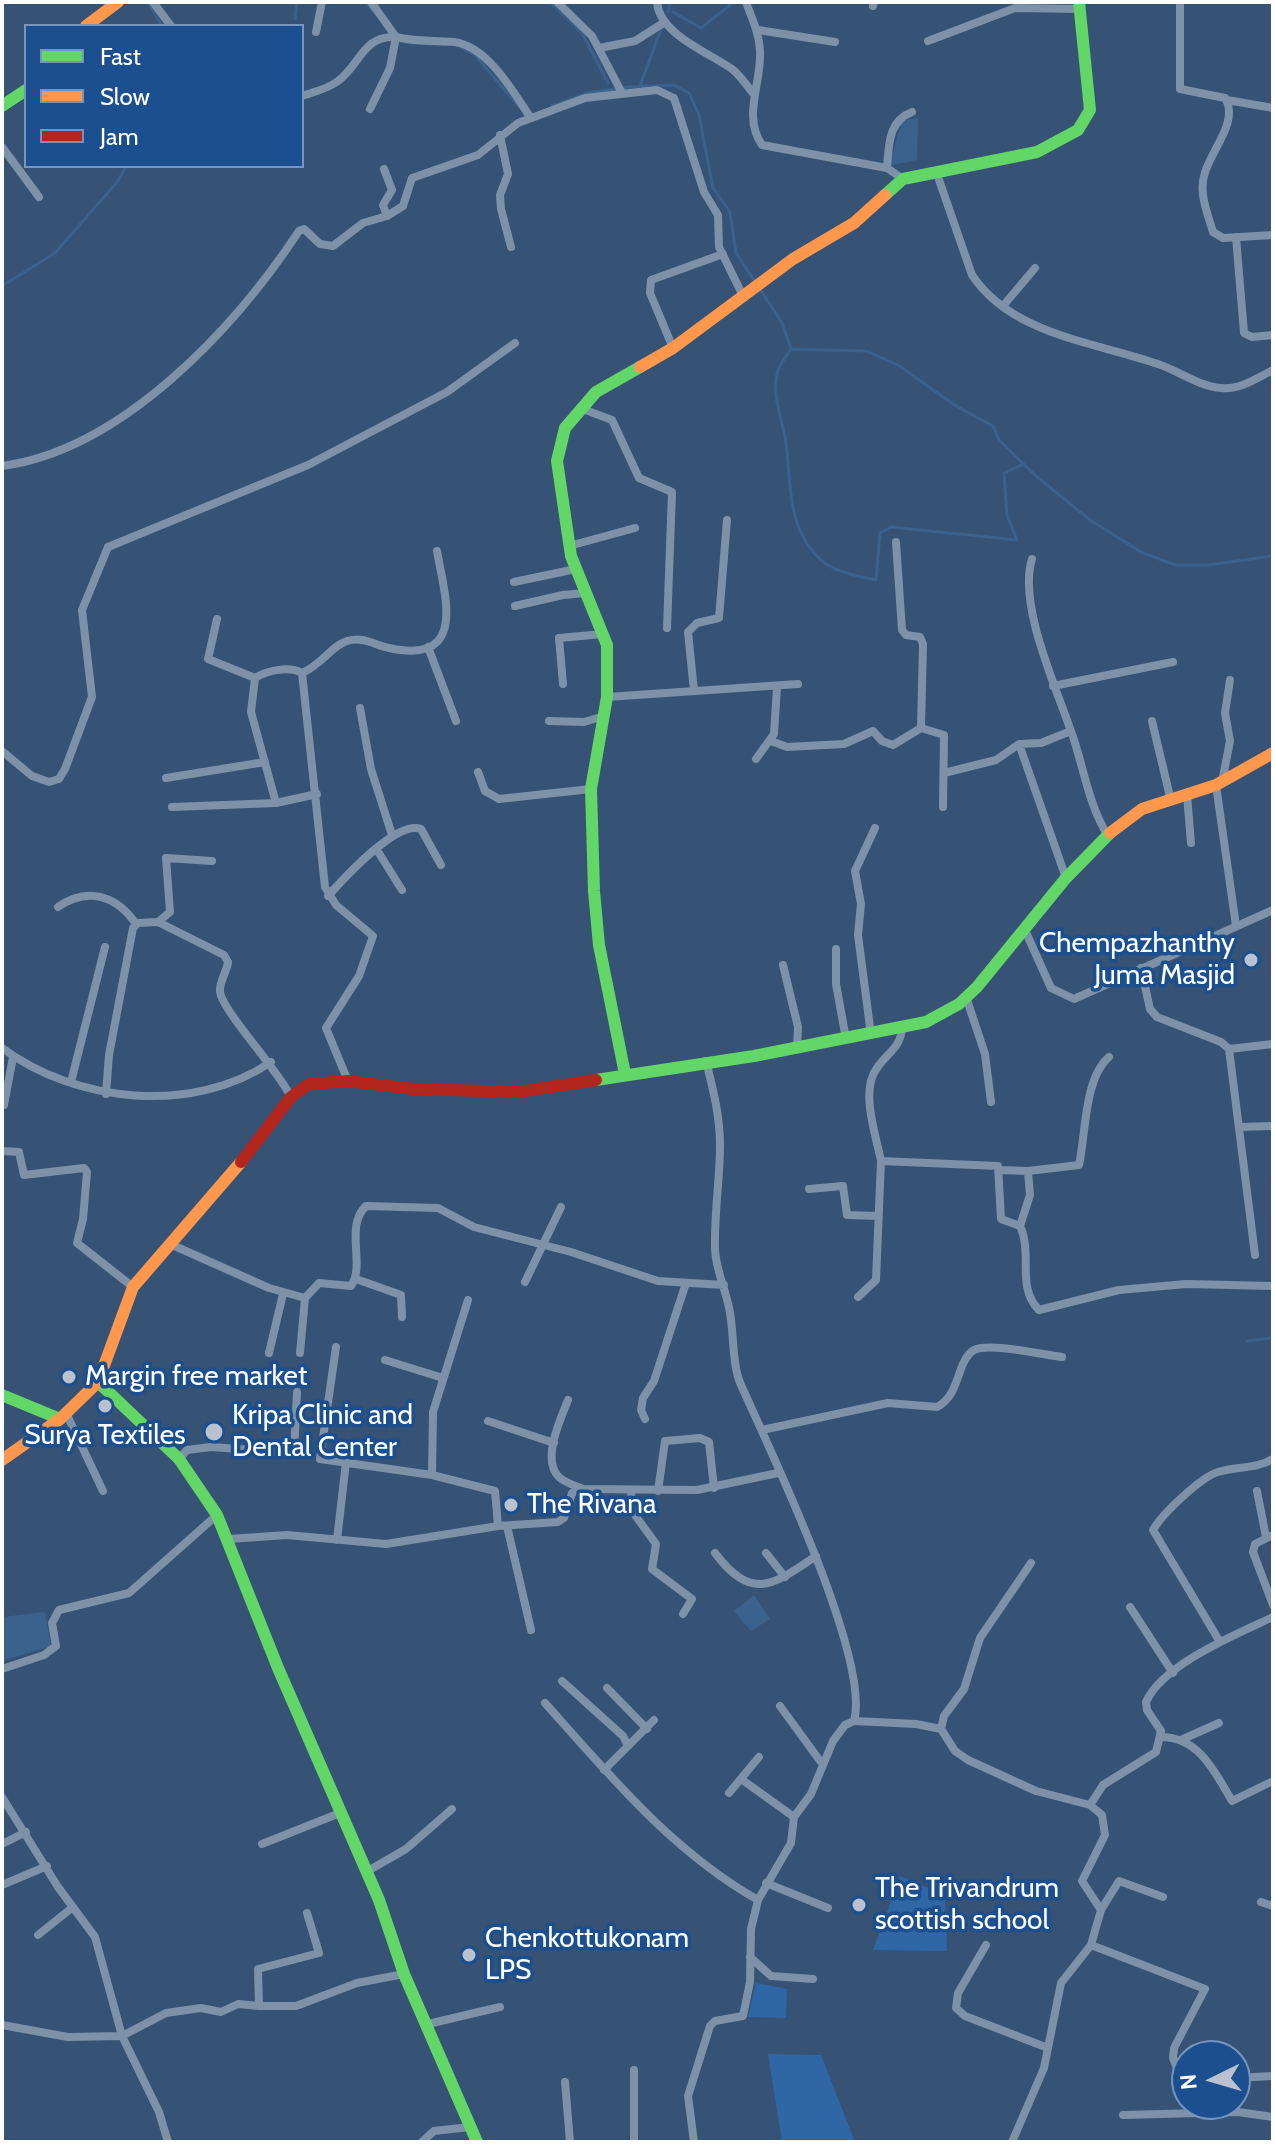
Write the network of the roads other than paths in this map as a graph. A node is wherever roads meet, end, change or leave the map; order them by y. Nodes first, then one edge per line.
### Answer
1 (118, 2) edge
2 (153, 2) edge
3 (322, 2) edge
4 (371, 2) edge
5 (557, 2) edge
6 (657, 2) edge
7 (746, 2) edge
8 (1180, 2) edge
9 (1079, 5) edge
10 (665, 22) junction
11 (89, 24) edge
12 (170, 24) edge
13 (758, 30) junction
14 (316, 32) dead end
15 (396, 41) junction
16 (928, 41) dead end
17 (835, 42) dead end
18 (599, 48) junction
19 (622, 90) junction
20 (24, 91) edge
21 (753, 93) junction
22 (304, 95) edge
23 (1227, 100) junction
24 (2, 106) edge
25 (1273, 108) edge
26 (370, 109) dead end
27 (912, 112) dead end
28 (527, 113) junction
29 (500, 135) junction
30 (2, 147) edge
31 (887, 168) junction
32 (384, 169) dead end
33 (937, 174) junction
34 (903, 179) junction
35 (39, 197) dead end
36 (387, 216) junction
37 (1273, 235) edge
38 (1236, 237) junction
39 (511, 247) dead end
40 (723, 254) junction
41 (1035, 268) dead end
42 (749, 293) junction
43 (1003, 306) junction
44 (1273, 335) edge
45 (515, 343) dead end
46 (673, 348) junction
47 (1273, 370) edge
48 (580, 408) junction
49 (2, 466) edge
50 (727, 520) dead end
51 (635, 528) dead end
52 (896, 542) dead end
53 (569, 546) junction
54 (437, 551) dead end
55 (1032, 559) dead end
56 (576, 569) junction
57 (514, 582) dead end
58 (586, 593) junction
59 (515, 606) dead end
60 (217, 619) dead end
61 (667, 628) dead end
62 (603, 634) junction
63 (428, 647) junction
64 (1173, 662) dead end
65 (302, 673) junction
66 (255, 678) junction
67 (1230, 680) dead end
68 (563, 684) dead end
69 (798, 684) dead end
70 (1053, 686) junction
71 (777, 687) junction
72 (694, 691) junction
73 (607, 697) junction
74 (360, 708) dead end
75 (604, 716) junction
76 (456, 721) dead end
77 (549, 721) dead end
78 (1152, 721) dead end
79 (921, 728) junction
80 (1071, 731) junction
81 (771, 741) junction
82 (1019, 744) junction
83 (2, 751) edge
84 (1273, 753) edge
85 (756, 759) dead end
86 (265, 762) junction
87 (478, 772) dead end
88 (944, 773) junction
89 (166, 778) dead end
90 (1219, 783) junction
91 (591, 789) junction
92 (317, 794) junction
93 (1187, 795) junction
94 (1171, 801) junction
95 (276, 803) junction
96 (172, 807) dead end
97 (943, 807) dead end
98 (875, 828) dead end
99 (392, 835) junction
100 (1108, 836) junction
101 (1191, 843) dead end
102 (377, 850) junction
103 (212, 861) dead end
104 (441, 865) dead end
105 (1066, 878) junction
106 (402, 890) dead end
107 (328, 896) junction
108 (58, 907) dead end
109 (1273, 910) edge
110 (158, 922) junction
111 (136, 924) junction
112 (1236, 926) junction
113 (1023, 928) junction
114 (105, 947) dead end
115 (836, 949) dead end
116 (783, 965) dead end
117 (1141, 968) junction
118 (966, 997) junction
119 (902, 1029) junction
120 (871, 1035) junction
121 (846, 1039) junction
122 (1273, 1044) edge
123 (2, 1048) edge
124 (797, 1048) junction
125 (1229, 1049) junction
126 (13, 1057) junction
127 (1109, 1057) dead end
128 (706, 1061) junction
129 (271, 1062) junction
130 (625, 1074) junction
131 (348, 1081) junction
132 (71, 1082) junction
133 (106, 1094) junction
134 (291, 1097) junction
135 (991, 1102) dead end
136 (4, 1105) dead end
137 (1273, 1126) edge
138 (1239, 1127) junction
139 (2, 1151) edge
140 (881, 1161) junction
141 (999, 1170) junction
142 (1028, 1171) junction
143 (809, 1189) dead end
144 (561, 1207) dead end
145 (878, 1216) junction
146 (1020, 1226) junction
147 (541, 1243) junction
148 (170, 1244) junction
149 (1255, 1255) dead end
150 (356, 1279) junction
151 (525, 1282) dead end
152 (686, 1283) junction
153 (724, 1285) junction
154 (1273, 1286) edge
155 (133, 1287) junction
156 (283, 1294) junction
157 (858, 1297) dead end
158 (305, 1298) junction
159 (468, 1300) dead end
160 (402, 1317) dead end
161 (336, 1347) dead end
162 (269, 1353) dead end
163 (300, 1353) dead end
164 (1062, 1357) dead end
165 (385, 1360) dead end
166 (443, 1378) junction
167 (98, 1382) junction
168 (297, 1392) dead end
169 (2, 1395) edge
170 (568, 1400) dead end
171 (63, 1416) junction
172 (645, 1419) dead end
173 (488, 1421) dead end
174 (762, 1430) junction
175 (554, 1443) junction
176 (179, 1459) junction
177 (1273, 1459) edge
178 (2, 1460) edge
179 (346, 1462) junction
180 (778, 1473) junction
181 (432, 1475) junction
182 (572, 1488) junction
183 (714, 1488) junction
184 (631, 1490) junction
185 (103, 1491) dead end
186 (658, 1491) junction
187 (1257, 1491) dead end
188 (217, 1515) junction
189 (502, 1526) junction
190 (1270, 1536) edge
191 (229, 1539) junction
192 (337, 1540) junction
193 (715, 1553) dead end
194 (766, 1553) dead end
195 (816, 1556) junction
196 (1031, 1563) dead end
197 (785, 1577) junction
198 (1273, 1605) edge
199 (1130, 1607) dead end
200 (683, 1614) dead end
201 (1273, 1617) edge
202 (531, 1630) dead end
203 (1220, 1642) junction
204 (2, 1669) edge
205 (1173, 1673) junction
206 (562, 1681) dead end
207 (607, 1688) dead end
208 (545, 1703) dead end
209 (780, 1706) dead end
210 (654, 1720) dead end
211 (854, 1721) junction
212 (1219, 1723) dead end
213 (647, 1729) junction
214 (941, 1729) junction
215 (1161, 1737) junction
216 (1183, 1739) junction
217 (628, 1746) junction
218 (759, 1757) dead end
219 (823, 1765) junction
220 (604, 1770) junction
221 (741, 1779) junction
222 (1273, 1781) edge
223 (729, 1793) dead end
224 (2, 1797) edge
225 (1090, 1805) junction
226 (452, 1809) dead end
227 (340, 1813) junction
228 (794, 1817) junction
229 (26, 1832) junction
230 (2, 1844) edge
231 (262, 1844) dead end
232 (47, 1866) junction
233 (366, 1872) junction
234 (766, 1883) junction
235 (2, 1885) edge
236 (1163, 1897) dead end
237 (758, 1900) junction
238 (1261, 1902) dead end
239 (1273, 1906) edge
240 (73, 1907) junction
241 (828, 1908) dead end
242 (1101, 1910) junction
243 (307, 1913) dead end
244 (38, 1935) dead end
245 (986, 1945) dead end
246 (1091, 1945) junction
247 (749, 1957) junction
248 (404, 1974) junction
249 (813, 1979) dead end
250 (259, 2006) junction
251 (500, 2007) dead end
252 (428, 2024) junction
253 (2, 2025) edge
254 (122, 2036) junction
255 (1178, 2040) edge
256 (1048, 2048) junction
257 (634, 2070) dead end
258 (1273, 2076) edge
259 (1251, 2077) edge
260 (565, 2082) dead end
261 (1123, 2115) dead end
262 (1273, 2117) edge
263 (470, 2127) junction
264 (168, 2142) edge
265 (422, 2142) edge
266 (477, 2142) edge
267 (570, 2142) edge
268 (634, 2142) edge
269 (694, 2142) edge
270 (1012, 2142) edge

1 - 11 main road
2 - 12 street
3 - 14 street
4 - 15 street
5 - 18 street
6 - 10 street
7 - 13 street
8 - 23 street
9 - 16 street
9 - 33 main road
10 - 18 street
10 - 21 street
13 - 17 street
13 - 21 street
15 - 22 street
15 - 26 street
15 - 28 street
18 - 19 street
19 - 28 street
19 - 40 street
20 - 24 main road
21 - 31 street
23 - 25 street
23 - 38 street
27 - 31 street
28 - 29 street
29 - 36 street
29 - 39 street
30 - 35 street
31 - 34 street
32 - 36 street
33 - 34 main road
33 - 43 street
34 - 42 main road
36 - 49 street
37 - 38 street
38 - 44 street
40 - 42 street
40 - 46 street
41 - 43 street
42 - 46 main road
43 - 47 street
45 - 83 street
46 - 48 main road
48 - 53 main road
48 - 61 street
50 - 72 street
51 - 53 street
52 - 79 street
53 - 56 main road
54 - 63 street
55 - 70 street
56 - 57 street
56 - 58 main road
58 - 59 street
58 - 62 main road
60 - 66 street
62 - 68 street
62 - 73 main road
63 - 65 street
63 - 76 street
64 - 70 street
65 - 66 street
65 - 92 street
66 - 86 street
67 - 90 street
69 - 71 street
70 - 80 street
71 - 72 street
71 - 81 street
72 - 73 street
73 - 75 main road
74 - 99 street
75 - 77 street
75 - 91 main road
78 - 94 street
79 - 81 street
79 - 88 street
80 - 82 street
80 - 100 street
81 - 85 street
82 - 88 street
82 - 105 street
84 - 90 main road
86 - 89 street
86 - 95 street
87 - 91 street
88 - 97 street
90 - 93 main road
90 - 112 street
91 - 130 main road
92 - 95 street
92 - 107 street
93 - 94 main road
93 - 101 street
94 - 100 main road
95 - 96 street
98 - 120 street
99 - 102 street
99 - 104 street
100 - 105 main road
102 - 106 street
102 - 107 street
103 - 110 street
105 - 113 main road
107 - 131 street
108 - 111 street
109 - 112 street
110 - 111 street
110 - 129 street
111 - 133 street
112 - 117 street
113 - 117 street
113 - 118 main road
114 - 132 street
115 - 121 street
116 - 124 street
117 - 125 street
118 - 119 main road
118 - 135 street
119 - 120 main road
119 - 140 street
120 - 121 main road
121 - 124 main road
122 - 125 street
123 - 126 street
124 - 128 main road
125 - 138 street
126 - 132 street
126 - 136 street
127 - 142 street
128 - 130 main road
128 - 153 street
129 - 133 street
129 - 134 street
130 - 131 main road
131 - 134 main road
132 - 133 street
134 - 148 main road
137 - 138 street
138 - 149 street
139 - 155 street
140 - 141 street
140 - 145 street
141 - 142 street
141 - 146 street
142 - 146 street
143 - 145 street
144 - 147 street
145 - 157 street
146 - 154 street
147 - 150 street
147 - 151 street
147 - 152 street
148 - 155 main road
148 - 156 street
150 - 158 street
150 - 160 street
152 - 153 street
152 - 172 street
153 - 174 street
155 - 167 main road
156 - 158 street
156 - 162 street
158 - 163 street
159 - 166 street
161 - 179 street
164 - 174 street
165 - 166 street
166 - 181 street
167 - 171 main road
167 - 176 main road
168 - 176 street
169 - 171 main road
170 - 175 street
171 - 178 main road
171 - 185 street
173 - 175 street
174 - 180 street
175 - 182 street
176 - 188 main road
177 - 203 street
179 - 181 street
179 - 192 street
180 - 183 street
180 - 195 street
181 - 189 street
182 - 184 street
182 - 189 street
183 - 186 street
183 - 186 street
184 - 186 street
184 - 200 street
187 - 190 street
188 - 191 main road
188 - 204 street
189 - 192 street
189 - 202 street
190 - 198 street
191 - 192 street
191 - 227 main road
193 - 197 street
194 - 197 street
195 - 197 street
195 - 211 street
196 - 214 street
199 - 205 street
201 - 203 street
203 - 205 street
205 - 215 street
206 - 217 street
207 - 213 street
208 - 220 street
209 - 219 street
210 - 213 street
211 - 214 street
211 - 219 street
212 - 216 street
213 - 217 street
214 - 225 street
215 - 216 street
215 - 225 street
216 - 222 street
217 - 220 street
218 - 221 street
219 - 228 street
220 - 237 street
221 - 223 street
221 - 228 street
224 - 229 street
225 - 242 street
226 - 233 street
227 - 231 street
227 - 233 main road
228 - 234 street
229 - 230 street
229 - 232 street
232 - 235 street
232 - 240 street
233 - 248 main road
234 - 237 street
234 - 241 street
236 - 242 street
237 - 247 street
238 - 239 street
240 - 244 street
240 - 254 street
242 - 246 street
243 - 250 street
245 - 256 street
246 - 255 street
246 - 256 street
247 - 249 street
247 - 269 street
248 - 250 street
248 - 252 main road
250 - 254 street
251 - 252 street
252 - 263 main road
253 - 254 street
254 - 264 street
256 - 270 street
257 - 268 street
258 - 259 street
260 - 267 street
261 - 262 street
263 - 265 street
263 - 266 main road

